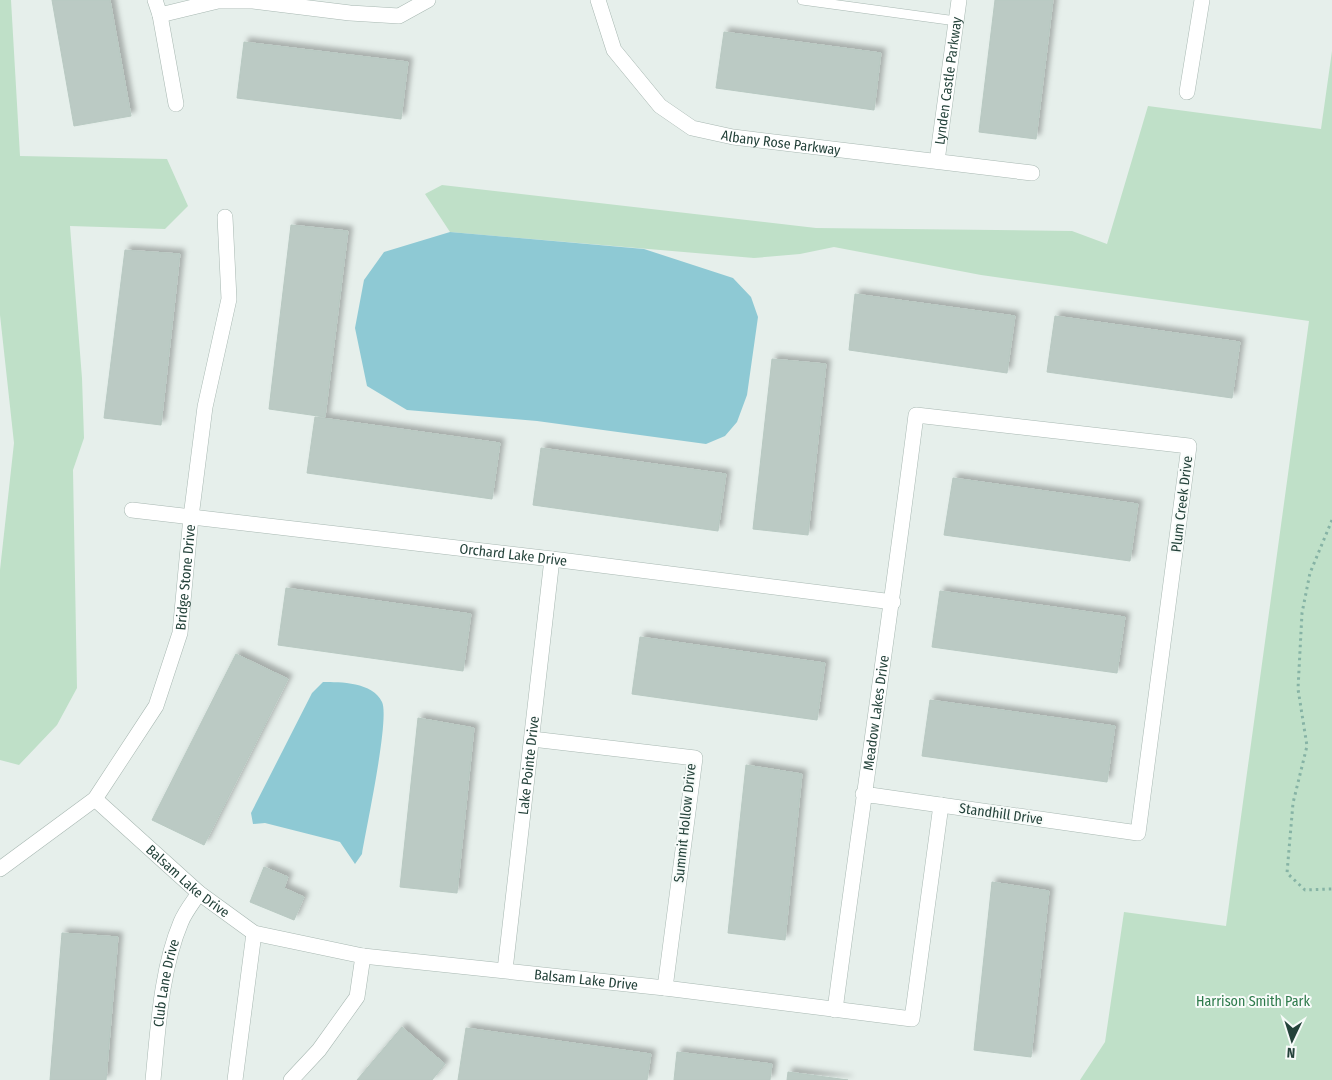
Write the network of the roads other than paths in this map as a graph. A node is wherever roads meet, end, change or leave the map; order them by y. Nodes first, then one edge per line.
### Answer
1 (155, 0) edge
2 (428, 0) edge
3 (598, 0) edge
4 (806, 0) edge
5 (959, 0) edge
6 (1202, 0) edge
7 (160, 16) junction
8 (956, 21) junction
9 (1187, 92) dead end
10 (176, 104) dead end
11 (937, 161) junction
12 (1032, 172) dead end
13 (225, 217) dead end
14 (916, 415) joint
15 (132, 510) dead end
16 (191, 517) junction
17 (552, 559) junction
18 (893, 602) junction
19 (532, 738) junction
20 (863, 794) junction
21 (94, 798) junction
22 (941, 805) junction
23 (1138, 834) joint
24 (0, 869) edge
25 (199, 893) junction
26 (254, 933) junction
27 (363, 956) junction
28 (505, 970) junction
29 (665, 988) junction
30 (835, 1010) junction
31 (153, 1080) edge
32 (236, 1080) edge
33 (291, 1080) edge

1 - 7 street
2 - 7 street
3 - 11 street, Albany Rose Parkway
4 - 8 lane
5 - 8 street, Lynden Castle Parkway
6 - 9 street
7 - 10 street
8 - 11 street, Lynden Castle Parkway
11 - 12 street, Albany Rose Parkway
13 - 16 street, Bridge Stone Drive
14 - 18 street, Meadow Lakes Drive
14 - 23 street, Plum Creek Drive
15 - 16 street, Orchard Lake Drive
16 - 17 street, Orchard Lake Drive
16 - 21 street, Bridge Stone Drive
17 - 18 street, Orchard Lake Drive
17 - 19 street, Lake Pointe Drive
18 - 20 street, Meadow Lakes Drive
19 - 28 street, Lake Pointe Drive
19 - 29 street, Summit Hollow Drive
20 - 22 street, Standhill Drive
20 - 30 street, Meadow Lakes Drive
21 - 24 street, Bridge Stone Drive
21 - 25 street, Balsam Lake Drive
22 - 23 street, Standhill Drive
22 - 30 street, Balsam Lake Drive
25 - 26 street, Balsam Lake Drive
25 - 31 street, Club Lane Drive
26 - 27 street, Balsam Lake Drive
26 - 32 street
27 - 28 street, Balsam Lake Drive
27 - 33 street
28 - 29 street, Balsam Lake Drive
29 - 30 street, Balsam Lake Drive

